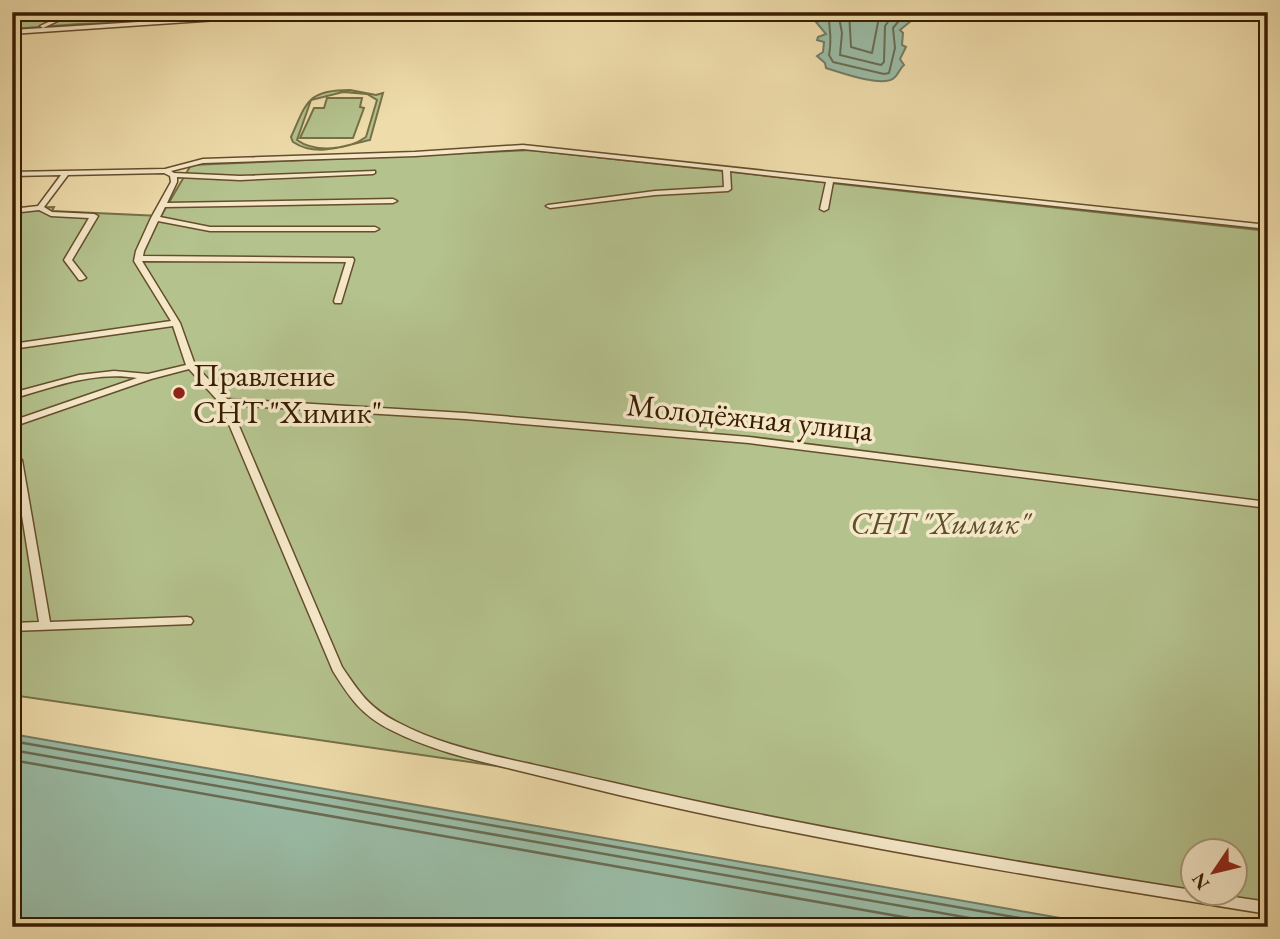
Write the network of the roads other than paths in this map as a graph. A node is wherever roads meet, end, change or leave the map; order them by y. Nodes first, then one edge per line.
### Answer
1 (103, 12) edge
2 (247, 16) dead end
3 (40, 29) junction
4 (12, 32) edge
5 (726, 170) junction
6 (373, 172) dead end
7 (66, 173) junction
8 (169, 173) junction
9 (12, 174) edge
10 (830, 181) junction
11 (393, 201) dead end
12 (161, 205) junction
13 (550, 206) dead end
14 (40, 208) junction
15 (824, 209) dead end
16 (12, 211) edge
17 (155, 218) junction
18 (1268, 228) edge
19 (375, 229) dead end
20 (139, 258) junction
21 (82, 278) dead end
22 (338, 300) dead end
23 (176, 323) junction
24 (12, 347) edge
25 (191, 366) junction
26 (148, 377) junction
27 (12, 396) edge
28 (224, 402) junction
29 (12, 424) edge
30 (12, 456) edge
31 (1268, 505) edge
32 (187, 621) dead end
33 (45, 626) junction
34 (12, 627) edge
35 (1268, 908) edge

1 - 3 street
2 - 3 street
3 - 4 street
5 - 8 street
5 - 10 street
5 - 13 street
6 - 8 street
7 - 8 street
7 - 9 street
7 - 14 street
8 - 12 street
10 - 15 street
10 - 18 street
11 - 12 street
12 - 17 street
14 - 16 street
14 - 21 street
17 - 19 street
17 - 20 street
20 - 22 street
20 - 23 street
23 - 24 street
23 - 25 street
25 - 26 street
25 - 28 street
26 - 27 street
26 - 29 street
28 - 31 street, Молодёжная улица
28 - 35 street
30 - 33 street
32 - 33 street
33 - 34 street

